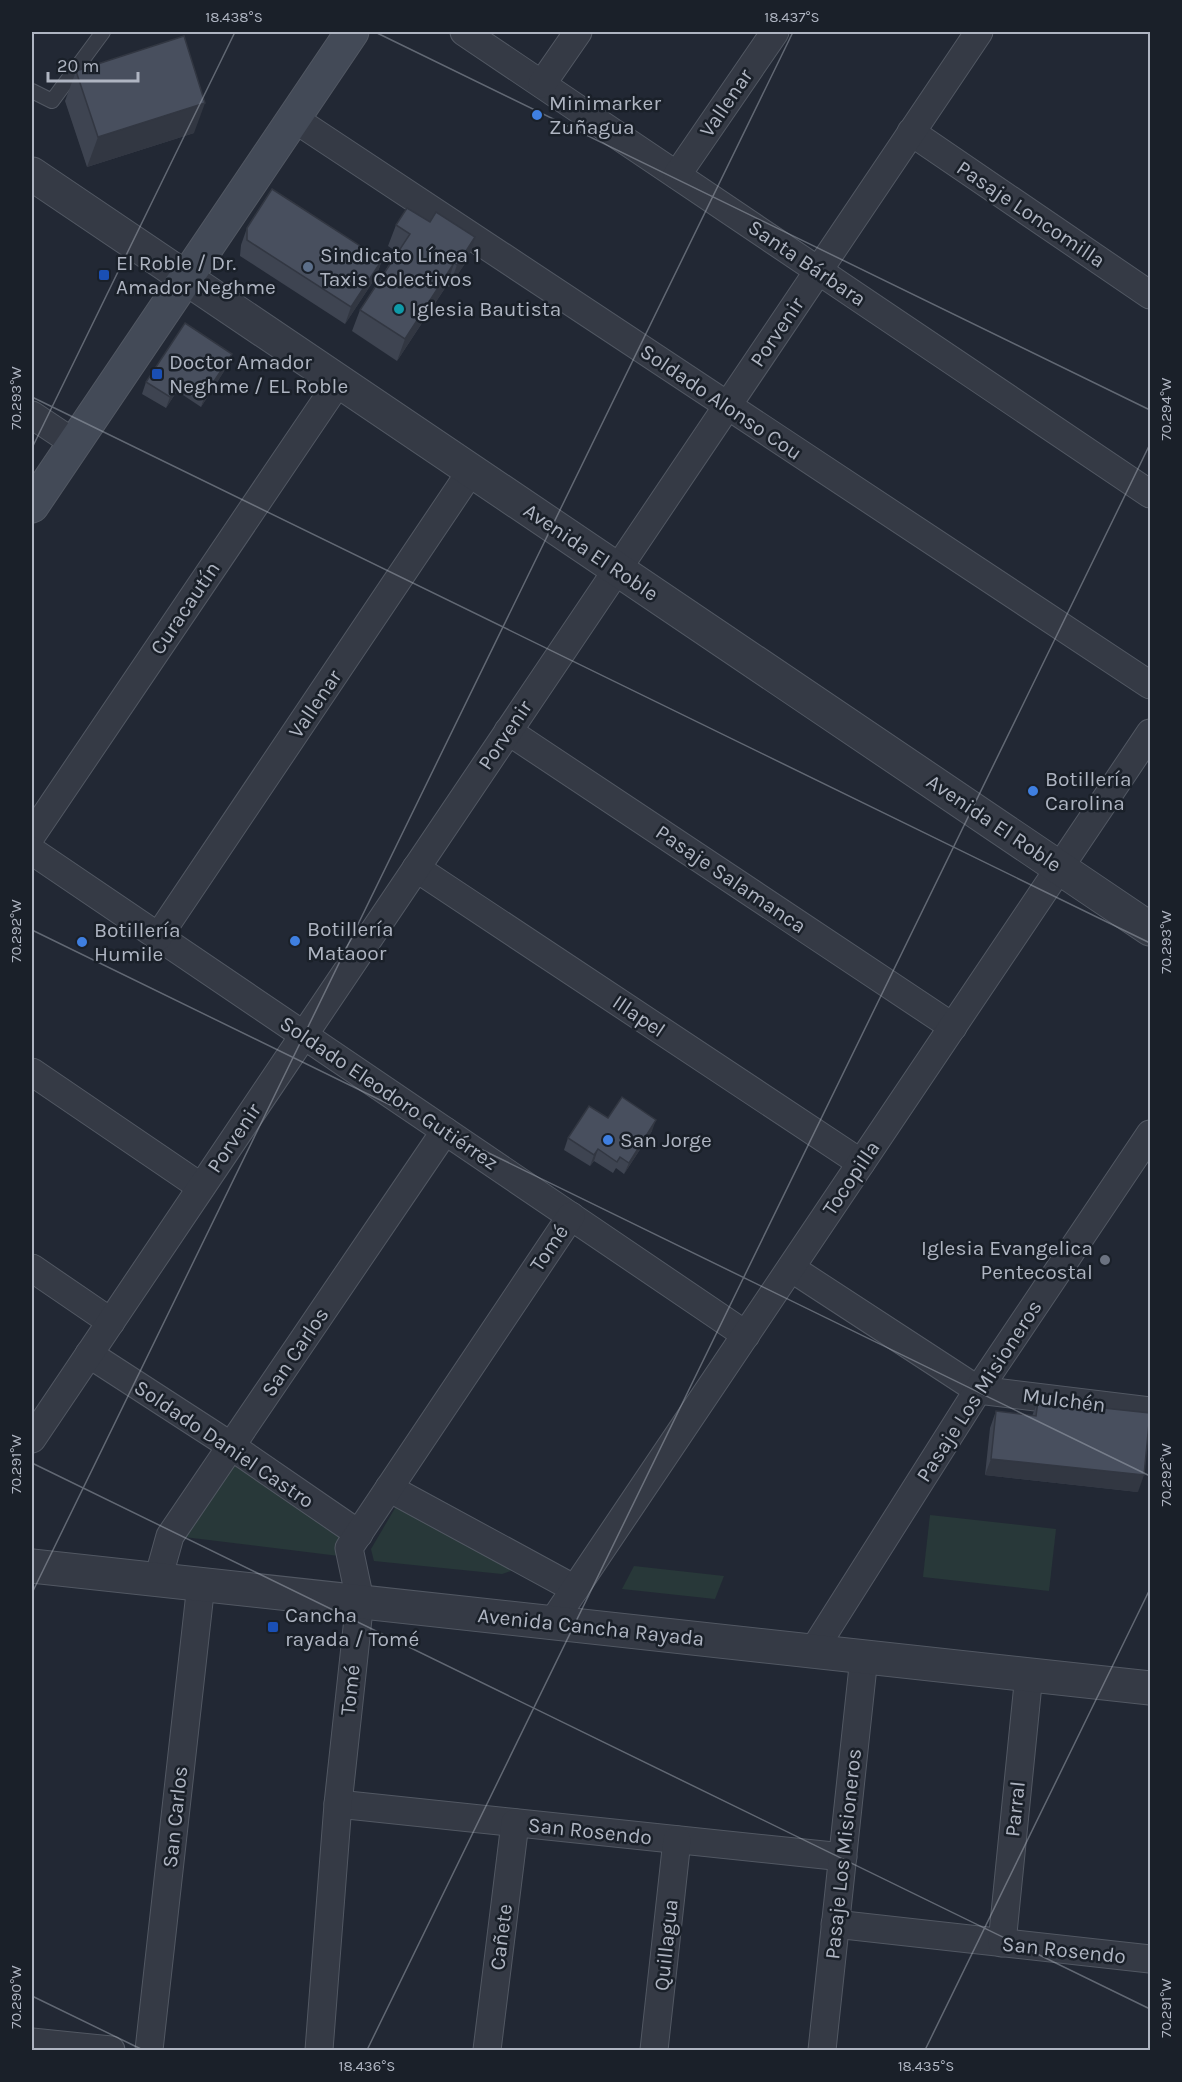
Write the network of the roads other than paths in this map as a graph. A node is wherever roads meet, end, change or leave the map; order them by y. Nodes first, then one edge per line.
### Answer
1 (103, 32) edge
2 (352, 32) edge
3 (464, 32) edge
4 (578, 32) edge
5 (775, 32) edge
6 (979, 32) edge
7 (542, 84) junction
8 (32, 91) edge
9 (293, 118) junction
10 (911, 132) junction
11 (32, 174) edge
12 (677, 175) junction
13 (818, 271) junction
14 (186, 278) junction
15 (1150, 295) edge
16 (339, 381) junction
17 (727, 406) junction
18 (32, 415) edge
19 (74, 443) junction
20 (471, 471) junction
21 (1150, 494) edge
22 (32, 506) edge
23 (617, 569) junction
24 (1150, 685) edge
25 (508, 731) junction
26 (1150, 733) edge
27 (32, 836) edge
28 (32, 851) edge
29 (416, 868) junction
30 (1060, 868) junction
31 (1150, 929) edge
32 (158, 937) junction
33 (953, 1027) junction
34 (304, 1035) junction
35 (32, 1072) edge
36 (445, 1131) junction
37 (1150, 1134) edge
38 (861, 1163) junction
39 (201, 1187) junction
40 (570, 1216) junction
41 (32, 1268) edge
42 (791, 1268) junction
43 (111, 1322) junction
44 (746, 1335) junction
45 (89, 1354) junction
46 (978, 1390) junction
47 (1150, 1411) edge
48 (32, 1439) edge
49 (231, 1446) junction
50 (389, 1488) junction
51 (359, 1534) junction
52 (32, 1566) edge
53 (158, 1580) junction
54 (201, 1584) junction
55 (575, 1589) junction
56 (360, 1600) junction
57 (552, 1623) junction
58 (813, 1651) junction
59 (864, 1657) junction
60 (1029, 1674) junction
61 (1150, 1688) edge
62 (338, 1804) junction
63 (515, 1823) junction
64 (677, 1840) junction
65 (843, 1857) junction
66 (835, 1924) junction
67 (1002, 1943) junction
68 (1150, 1959) edge
69 (32, 2042) edge
70 (111, 2050) edge
71 (149, 2050) edge
72 (320, 2050) edge
73 (488, 2050) edge
74 (654, 2050) edge
75 (822, 2050) edge

1 - 8 lane
2 - 9 main road
3 - 7 street, Santa Bárbara
4 - 7 street
5 - 12 street, Vallenar
6 - 10 street, Porvenir
7 - 12 street, Santa Bárbara
9 - 14 main road
9 - 17 street, Soldado Alonso Cou
10 - 13 street, Porvenir
10 - 15 street, Pasaje Loncomilla
11 - 14 street, Avenida El Roble
12 - 13 street, Santa Bárbara
13 - 17 street, Porvenir
13 - 21 street, Santa Bárbara
14 - 16 street, Avenida El Roble
14 - 19 main road
16 - 20 street, Avenida El Roble
16 - 27 street, Curacautín
17 - 23 street, Porvenir
17 - 24 street, Soldado Alonso Cou
18 - 19 street
19 - 22 main road
20 - 23 street, Avenida El Roble
20 - 32 street, Vallenar
23 - 25 street, Porvenir
23 - 30 street, Avenida El Roble
25 - 29 street, Porvenir
25 - 33 street, Pasaje Salamanca
26 - 30 street, Tocopilla
28 - 32 street, Soldado Eleodoro Gutiérrez
29 - 34 street, Porvenir
29 - 38 street, Illapel
30 - 31 street, Avenida El Roble
30 - 33 street, Tocopilla
32 - 34 street, Soldado Eleodoro Gutiérrez
33 - 38 street, Tocopilla
34 - 36 street, Soldado Eleodoro Gutiérrez
34 - 39 street, Porvenir
35 - 39 street
36 - 40 street, Soldado Eleodoro Gutiérrez
36 - 49 street, San Carlos
37 - 46 street, Pasaje Los Misioneros
38 - 42 street, Tocopilla
39 - 43 street, Porvenir
40 - 44 street, Soldado Eleodoro Gutiérrez
40 - 50 street, Tomé
41 - 43 street
42 - 44 street, Tocopilla
42 - 46 street
43 - 45 street, Porvenir
44 - 55 street, Tocopilla
45 - 48 street, Porvenir
45 - 49 street, Soldado Daniel Castro
46 - 47 street, Mulchén
46 - 58 street, Pasaje Los Misioneros
49 - 51 street, Soldado Daniel Castro
49 - 53 street, San Carlos
50 - 51 street, Tomé
50 - 55 street
51 - 56 street, Tomé
52 - 53 street, Avenida Cancha Rayada
53 - 54 street, Avenida Cancha Rayada
54 - 56 street, Avenida Cancha Rayada
54 - 71 street, San Carlos
55 - 57 street, Tocopilla
56 - 57 street, Avenida Cancha Rayada
56 - 62 street, Tomé
57 - 58 street, Avenida Cancha Rayada
58 - 59 street, Avenida Cancha Rayada
59 - 60 street, Avenida Cancha Rayada
59 - 65 street, Pasaje Los Misioneros
60 - 61 street, Avenida Cancha Rayada
60 - 67 street, Parral
62 - 63 street, San Rosendo
62 - 72 street, Tomé
63 - 64 street, San Rosendo
63 - 73 street, Cañete
64 - 65 street, San Rosendo
64 - 74 street, Quillagua
65 - 66 street, Pasaje Los Misioneros
66 - 67 street, San Rosendo
66 - 75 street, Pasaje Los Misioneros
67 - 68 street, San Rosendo
69 - 70 street

